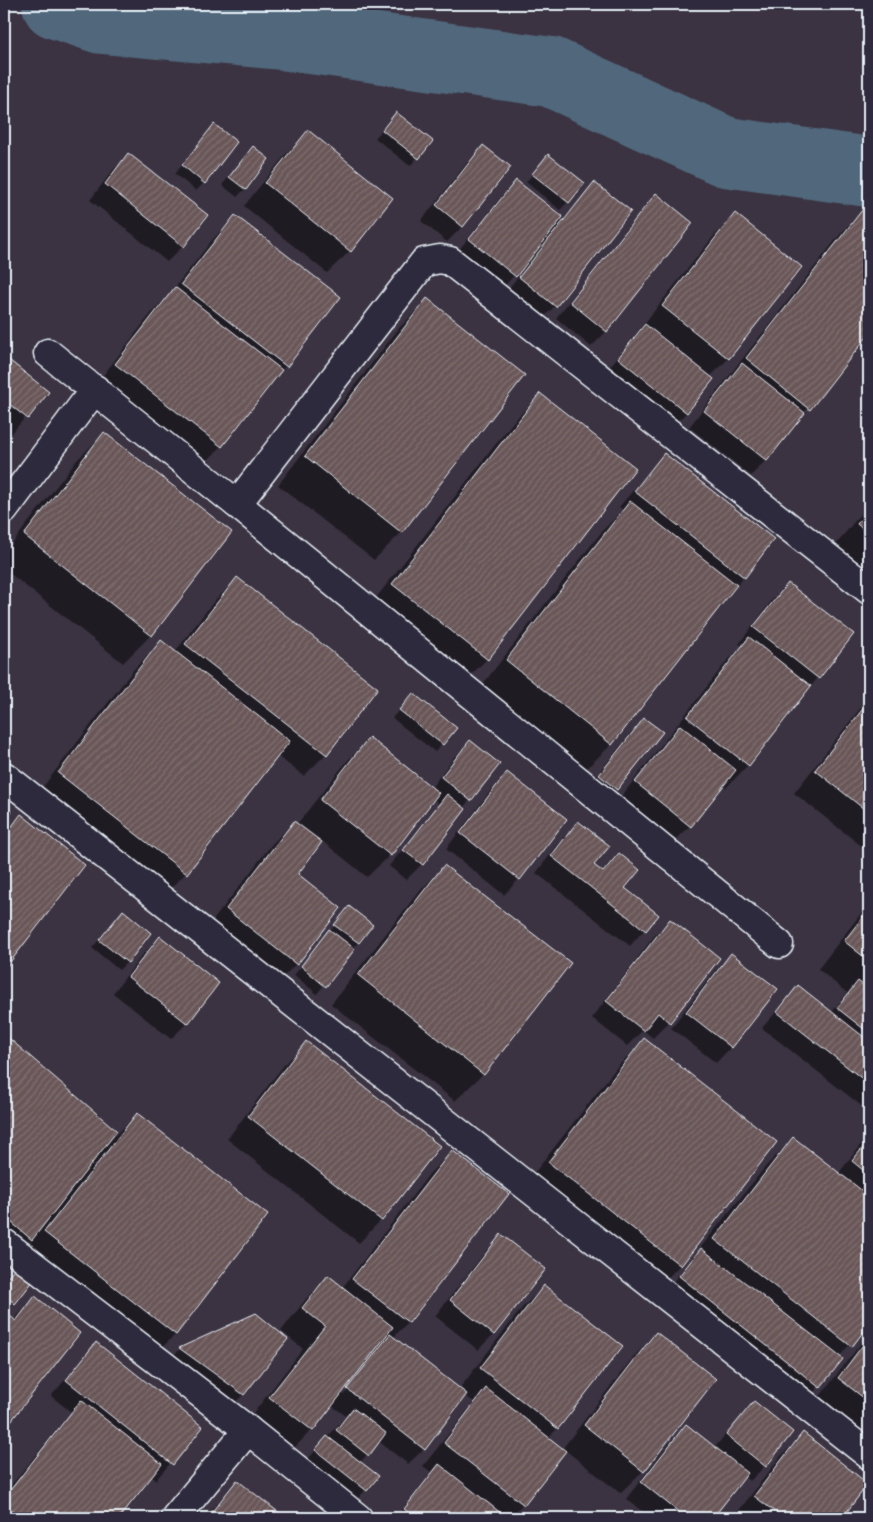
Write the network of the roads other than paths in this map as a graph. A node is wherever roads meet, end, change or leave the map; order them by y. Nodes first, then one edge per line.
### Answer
1 (48, 353) dead end
2 (95, 389) junction
3 (236, 504) junction
4 (4, 510) edge
5 (869, 590) edge
6 (4, 776) edge
7 (779, 944) dead end
8 (4, 1243) edge
9 (248, 1430) junction
10 (869, 1455) edge
11 (175, 1518) edge
12 (358, 1518) edge

1 - 2 street
2 - 3 street
2 - 4 street
3 - 5 street
3 - 7 street
6 - 10 street
8 - 9 street
9 - 11 street
9 - 12 street

